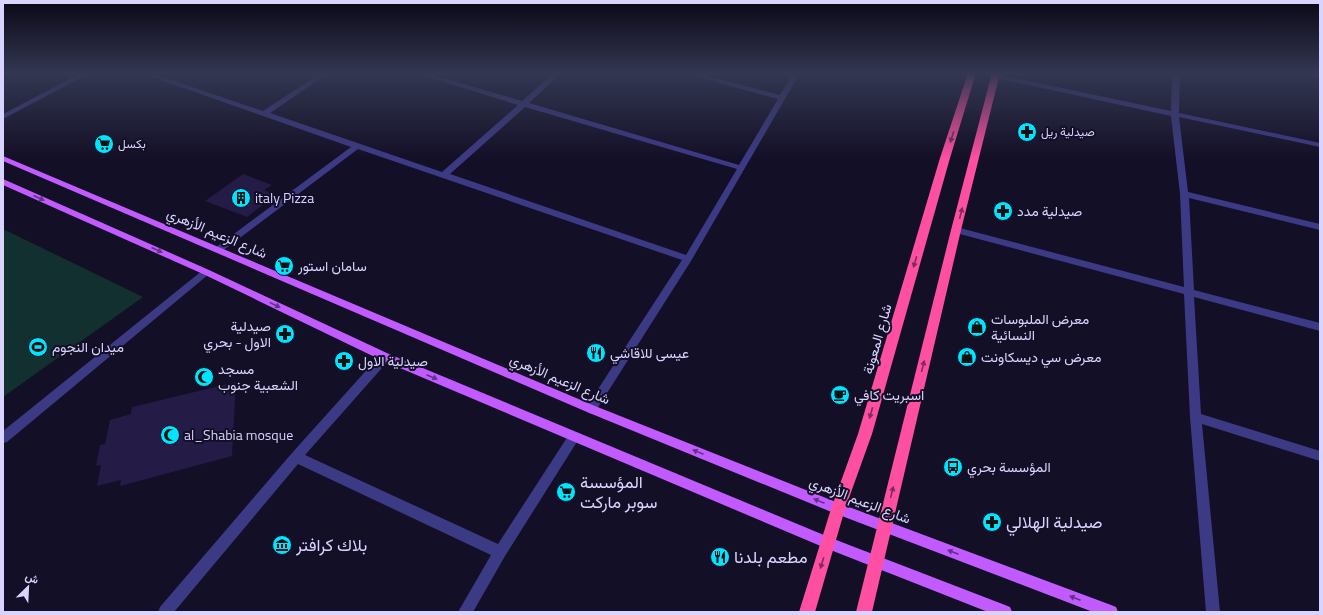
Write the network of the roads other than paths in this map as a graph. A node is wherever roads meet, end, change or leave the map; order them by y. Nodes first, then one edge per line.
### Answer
1 (32, 102) edge
2 (228, 102) edge
3 (283, 102) edge
4 (515, 102) edge
5 (526, 102) edge
6 (780, 102) edge
7 (963, 102) edge
8 (986, 102) edge
9 (1119, 102) edge
10 (1175, 102) edge
11 (523, 104) junction
12 (264, 114) junction
13 (1175, 114) junction
14 (3, 117) edge
15 (1320, 145) edge
16 (357, 146) junction
17 (3, 158) edge
18 (742, 168) junction
19 (444, 176) junction
20 (3, 182) edge
21 (1184, 194) junction
22 (1320, 227) edge
23 (956, 230) junction
24 (218, 250) junction
25 (688, 259) junction
26 (206, 272) junction
27 (1189, 292) junction
28 (1320, 327) edge
29 (385, 357) junction
30 (591, 409) junction
31 (1196, 418) junction
32 (574, 437) junction
33 (3, 438) edge
34 (1320, 456) edge
35 (296, 457) junction
36 (838, 509) junction
37 (884, 526) junction
38 (828, 543) junction
39 (500, 552) junction
40 (876, 561) junction
41 (165, 612) edge
42 (465, 612) edge
43 (807, 612) edge
44 (864, 612) edge
45 (1005, 612) edge
46 (1111, 612) edge
47 (1213, 612) edge

1 - 14 street
2 - 12 street
3 - 12 street
4 - 11 street
5 - 11 street
6 - 18 street
7 -> 36 highway, شارع المعونة
23 -> 8 highway
9 - 13 street
10 - 13 street
11 - 18 street
11 - 19 street
12 - 16 street
13 - 15 street
13 - 21 street
16 - 19 street
16 - 24 street
17 - 24 main road, شارع الزعيم الأزهري
18 - 25 street
19 - 25 street
20 -> 26 main road
21 - 22 street
21 - 27 street
23 - 27 street
37 -> 23 highway
24 - 30 main road, شارع الزعيم الأزهري
25 - 30 street
26 -> 29 main road
26 - 33 street
27 - 28 street
27 - 31 street
29 -> 32 main road
29 - 35 street
36 -> 30 main road, شارع الزعيم الأزهري
31 - 34 street
31 - 47 street
32 - 38 main road
32 - 39 street
35 - 39 street
35 - 41 street
36 - 37 main road, شارع الزعيم الأزهري
36 - 38 highway, شارع المعونة
37 - 40 highway
46 -> 37 main road, شارع الزعيم الأزهري
38 - 40 main road
38 -> 43 highway, شارع المعونة
39 - 42 street
40 - 44 highway
40 - 45 main road

